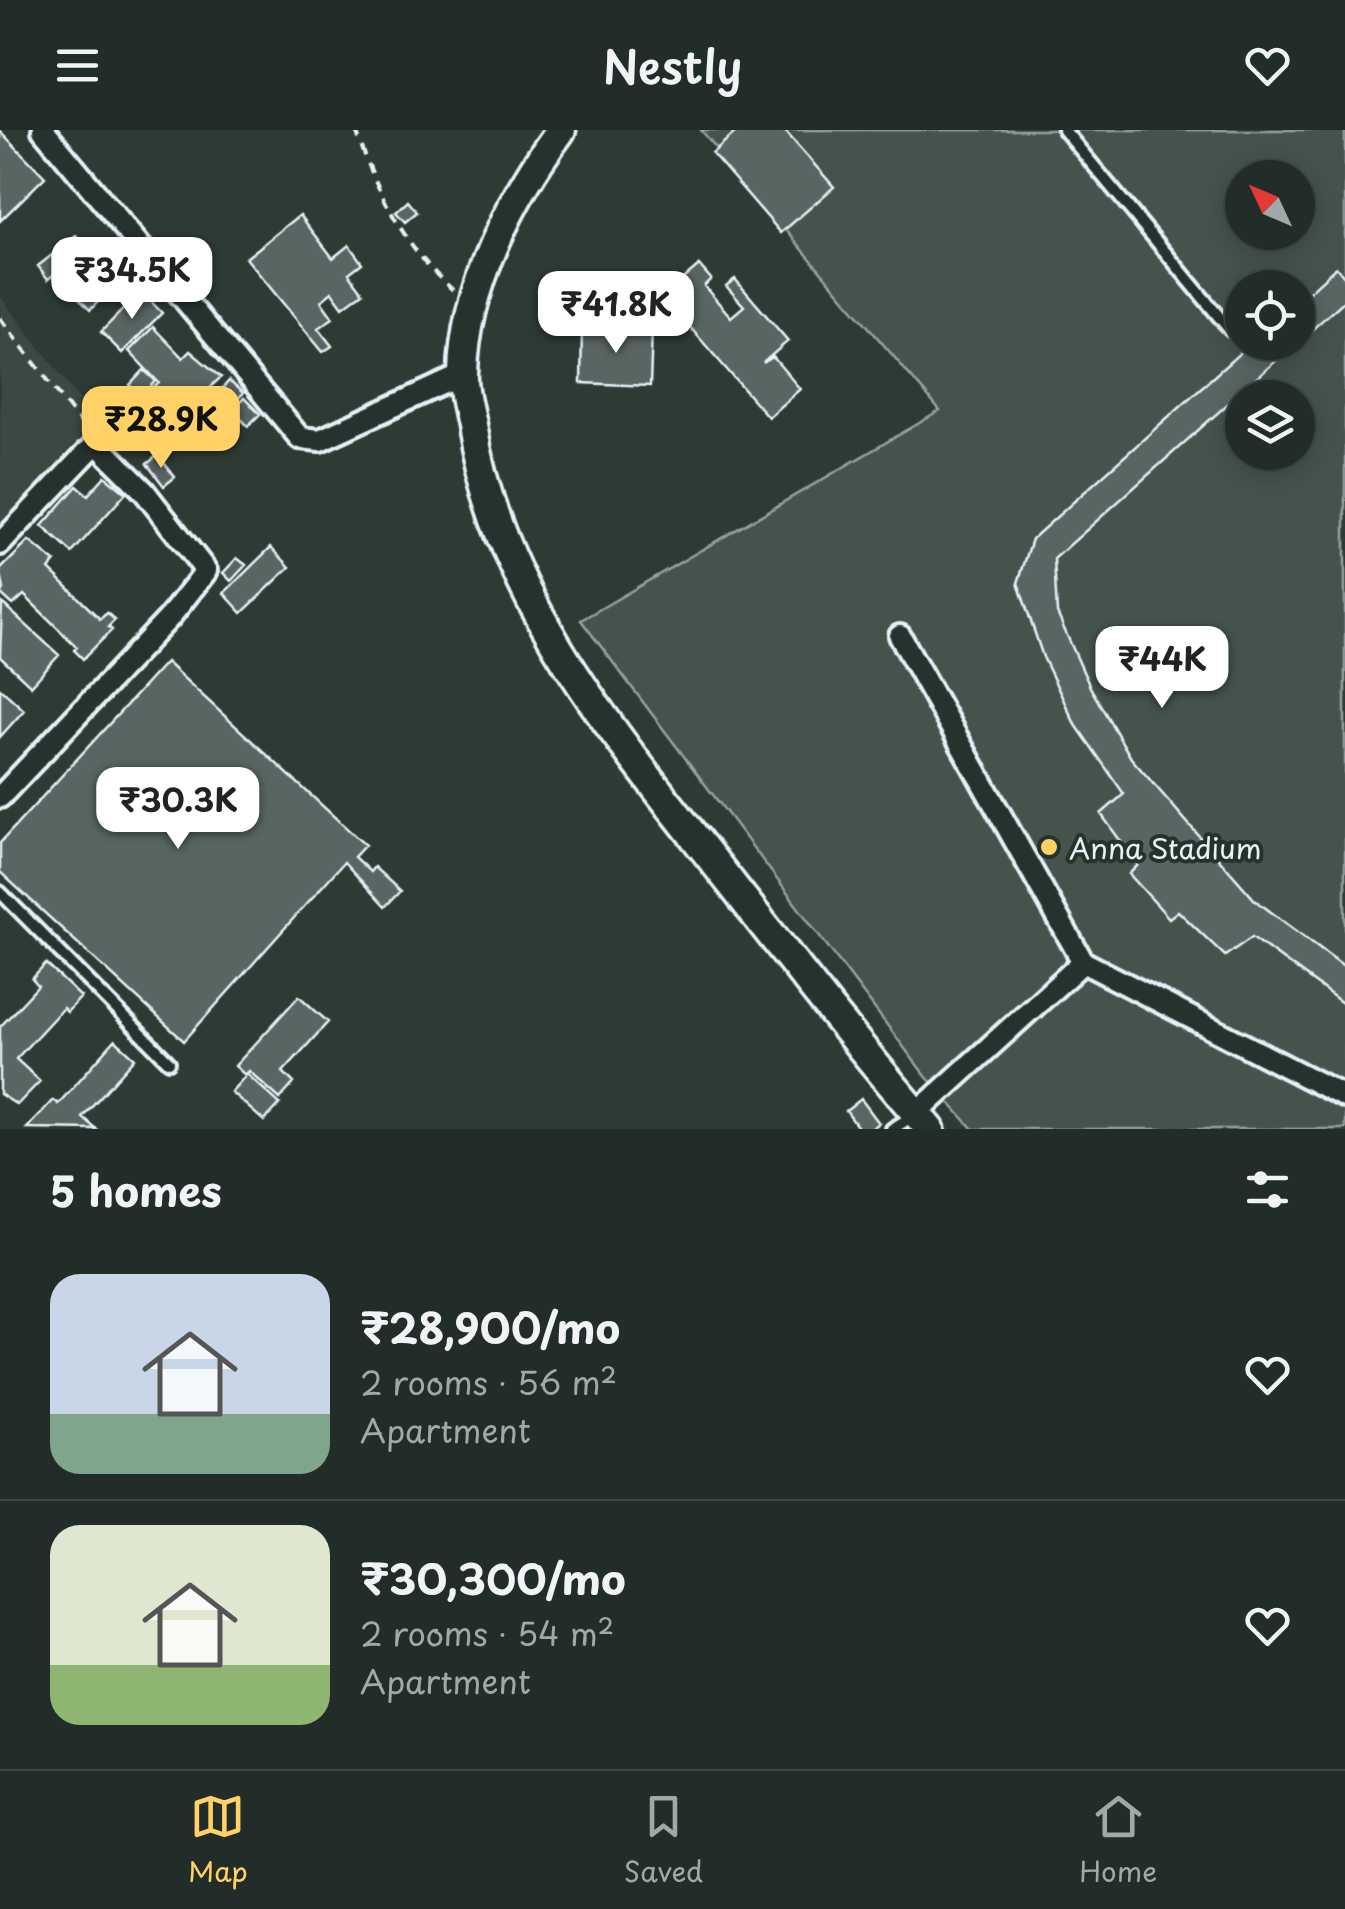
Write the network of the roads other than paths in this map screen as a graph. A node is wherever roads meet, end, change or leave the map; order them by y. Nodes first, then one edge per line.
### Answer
1 (44, 130) edge
2 (561, 130) edge
3 (1064, 130) edge
4 (1225, 324) edge
5 (462, 375) junction
6 (0, 544) edge
7 (900, 636) dead end
8 (0, 798) edge
9 (0, 892) edge
10 (1083, 962) junction
11 (169, 1062) dead end
12 (1345, 1097) edge
13 (924, 1121) edge
14 (892, 1129) edge

1 - 5 street
2 - 5 main road
3 - 4 lane
5 - 13 main road
6 - 8 street
7 - 10 street
9 - 11 lane
10 - 12 street
10 - 13 street
13 - 14 lane

